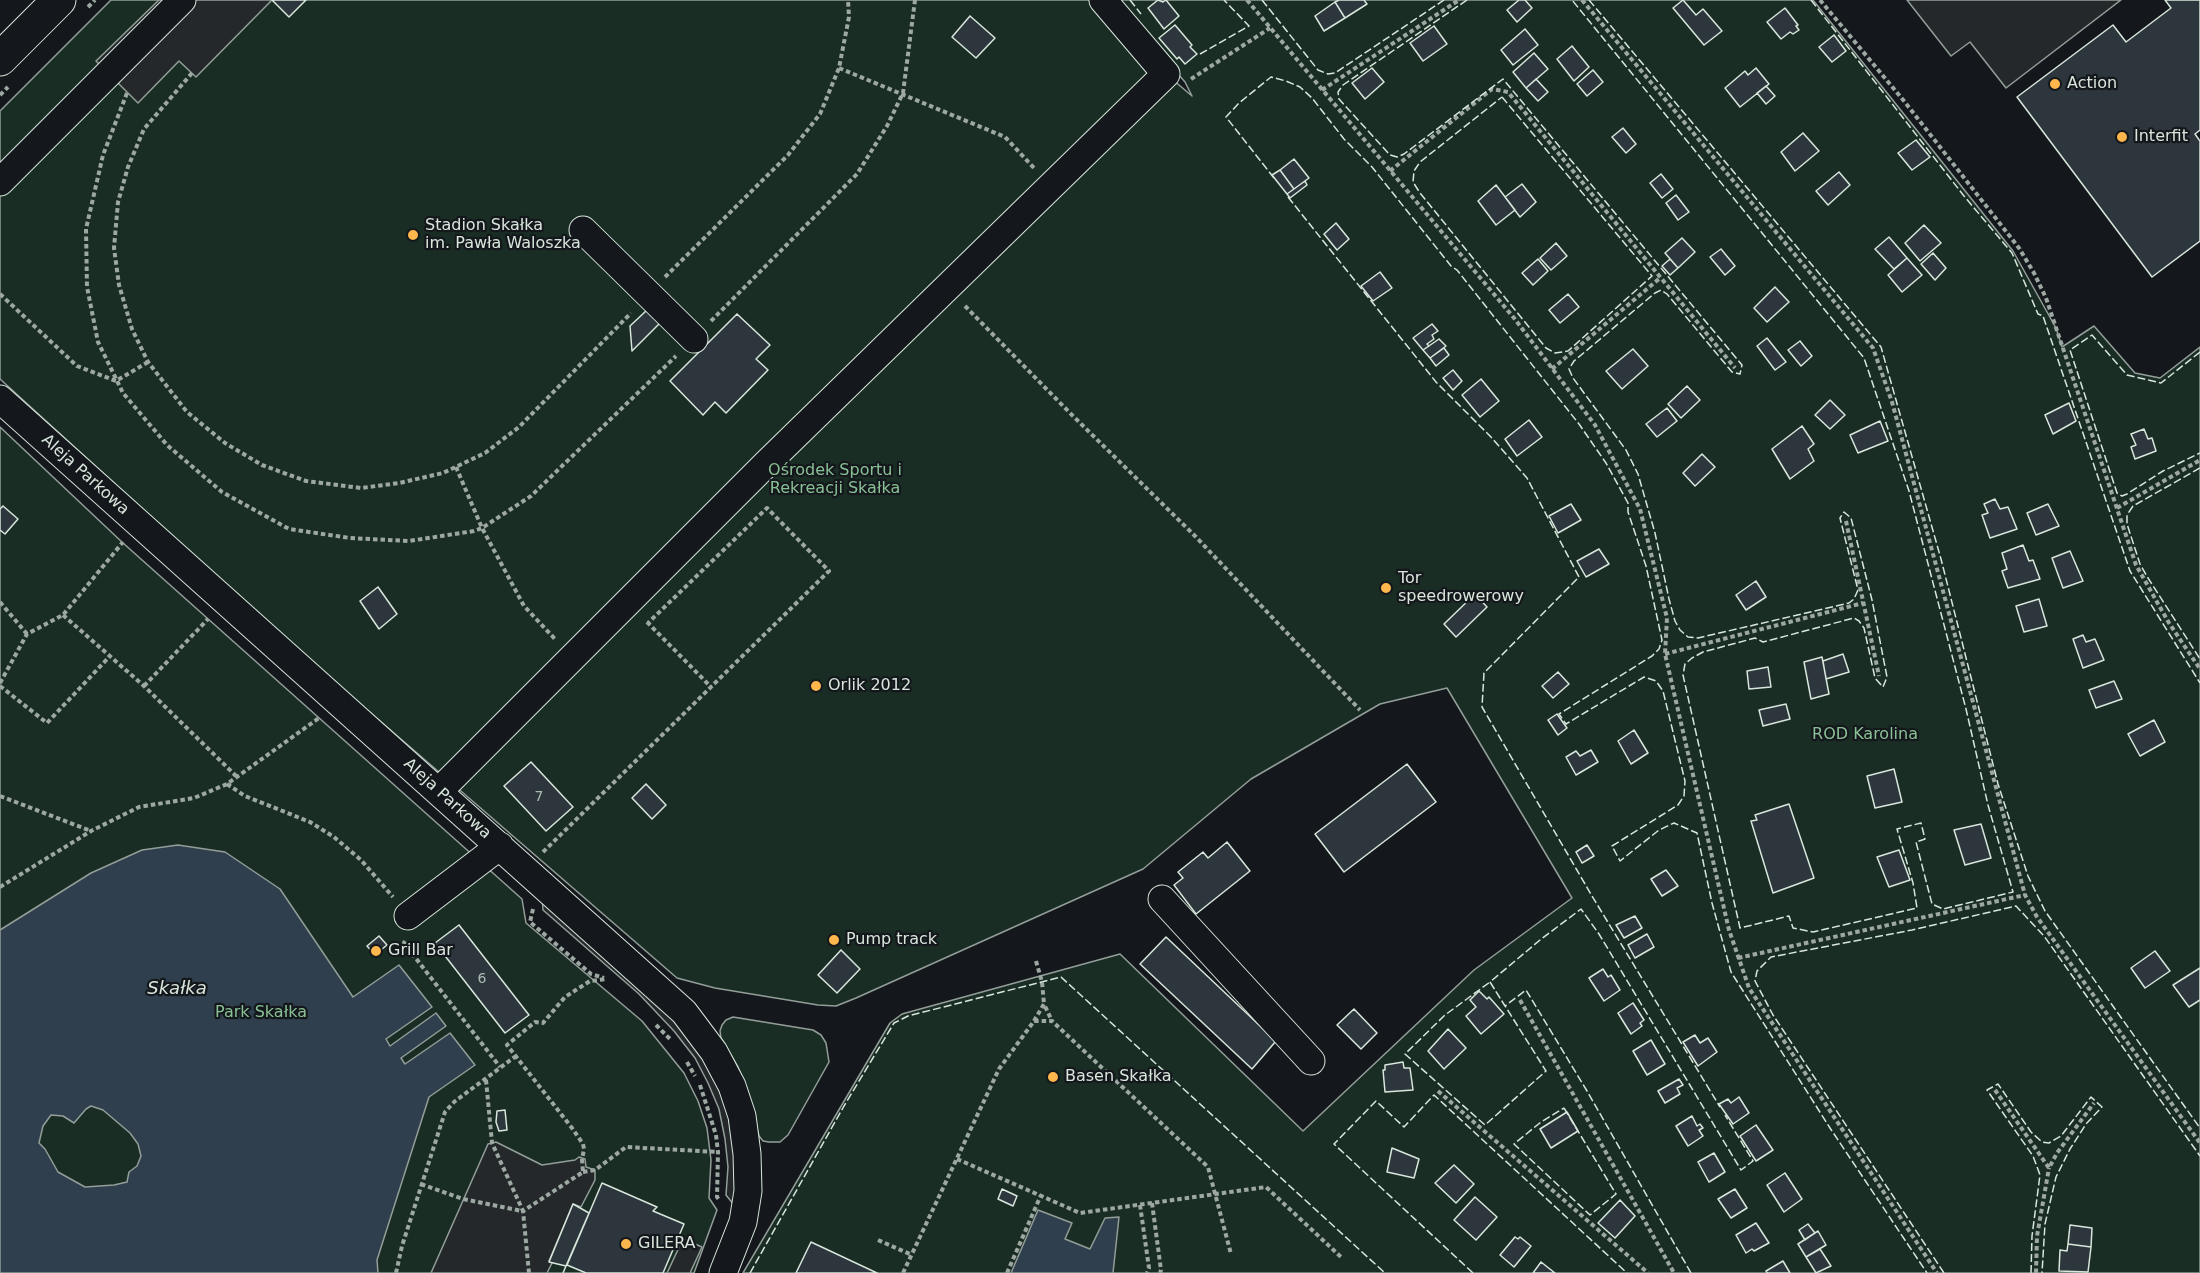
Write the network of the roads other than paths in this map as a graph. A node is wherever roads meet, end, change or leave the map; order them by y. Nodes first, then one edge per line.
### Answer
1 (59, 0) edge
2 (182, 0) edge
3 (1103, 0) edge
4 (0, 59) edge
5 (0, 182) edge
6 (583, 230) dead end
7 (693, 339) road end
8 (0, 399) edge
9 (439, 791) junction
10 (500, 846) junction
11 (1162, 899) dead end
12 (408, 916) road end
13 (1311, 1062) dead end
14 (723, 1273) edge

1 - 4 main road
2 - 5 street
3 - 9 street
6 - 7 street
8 - 9 street, Aleja Parkowa
9 - 10 street, Aleja Parkowa
10 - 12 street
10 - 14 street, Aleja Parkowa
11 - 13 street

